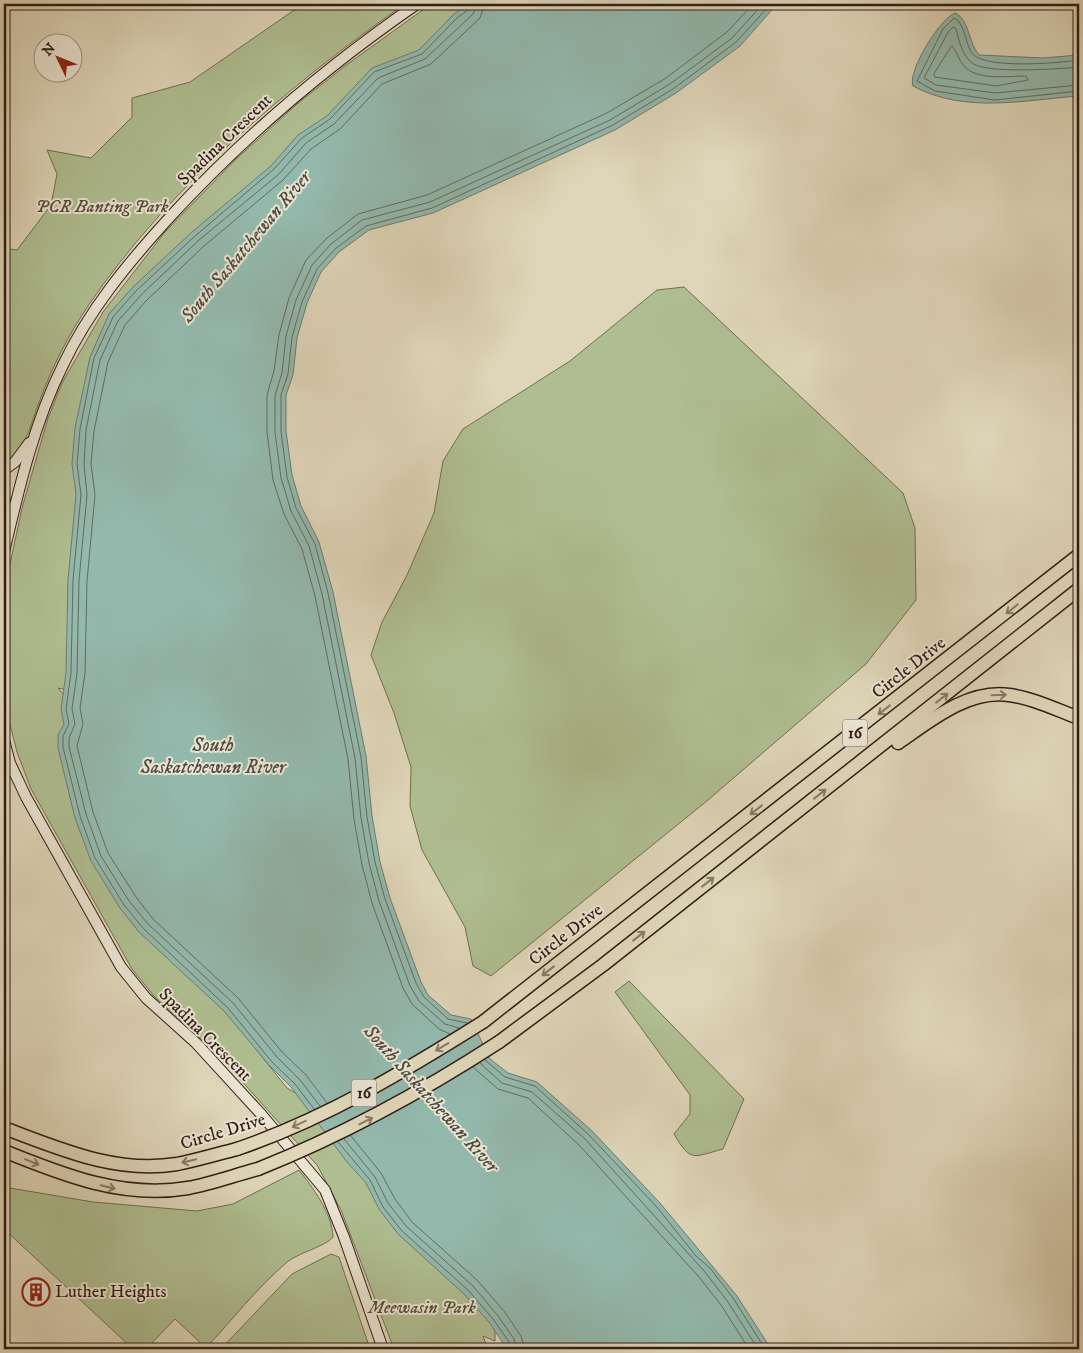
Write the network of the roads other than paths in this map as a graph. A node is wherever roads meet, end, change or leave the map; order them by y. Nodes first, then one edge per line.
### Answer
1 (416, 4) edge
2 (35, 434) junction
3 (4, 470) edge
4 (4, 499) edge
5 (7, 539) junction
6 (1079, 549) edge
7 (4, 552) edge
8 (1079, 555) edge
9 (1050, 578) junction
10 (1079, 590) edge
11 (1079, 718) edge
12 (4, 740) edge
13 (849, 772) junction
14 (4, 1120) edge
15 (4, 1128) edge
16 (4, 1151) edge
17 (68, 1152) junction
18 (383, 1349) edge

1 - 2 street, Spadina Crescent
2 - 3 street
2 - 5 street, Spadina Crescent
4 - 5 street
5 - 7 street, Spadina Crescent
6 - 9 highway
8 - 9 highway, Circle Drive / 16
9 -> 17 highway, Circle Drive / 16, bridge
13 -> 10 highway, 16
13 -> 11 highway
12 - 18 street, Spadina Crescent
16 -> 13 highway, 16, bridge
14 - 17 highway
15 - 17 highway, Circle Drive / 16

